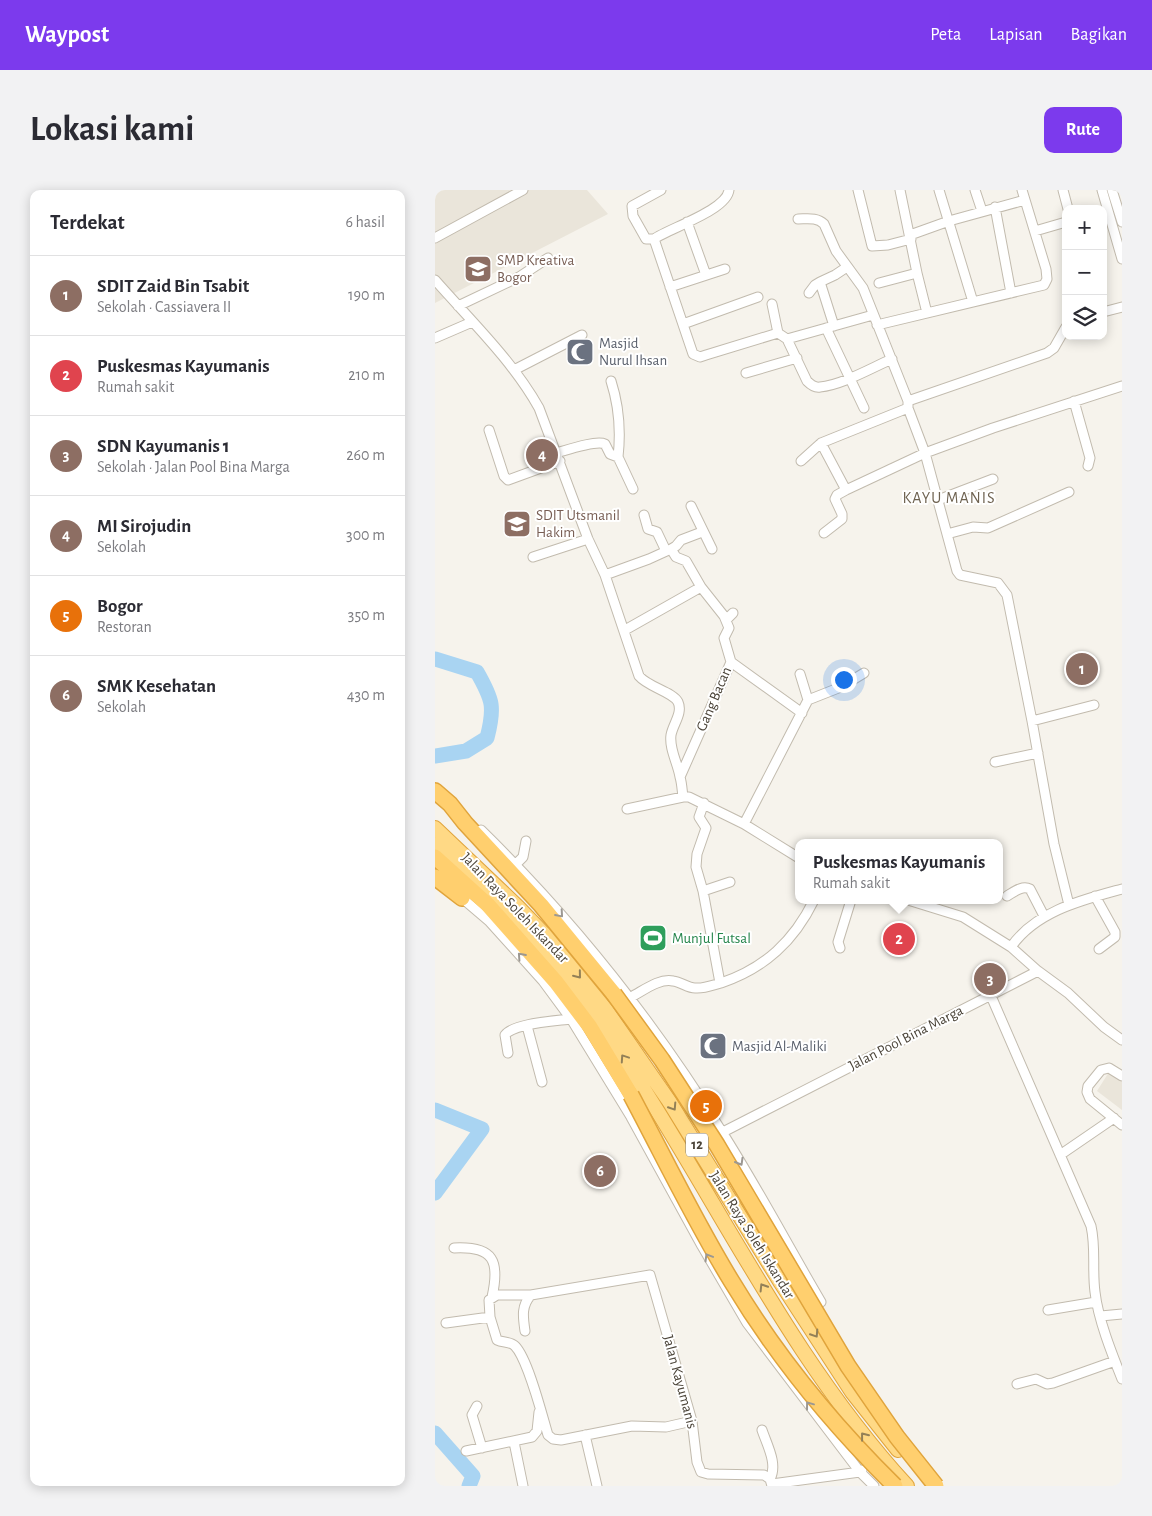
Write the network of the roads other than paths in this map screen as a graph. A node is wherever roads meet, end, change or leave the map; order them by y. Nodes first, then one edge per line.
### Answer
1 (523, 190) edge
2 (661, 190) edge
3 (729, 190) edge
4 (858, 190) edge
5 (900, 190) edge
6 (939, 190) edge
7 (975, 190) edge
8 (1022, 190) edge
9 (1063, 190) edge
10 (1102, 190) edge
11 (1112, 190) edge
12 (1025, 200) junction
13 (1067, 205) edge
14 (1104, 205) edge
15 (995, 207) junction
16 (982, 211) junction
17 (1107, 216) edge
18 (798, 219) dead end
19 (949, 220) junction
20 (687, 222) junction
21 (1122, 222) edge
22 (1062, 223) edge
23 (1035, 231) junction
24 (911, 237) junction
25 (435, 238) edge
26 (654, 239) junction
27 (548, 258) dead end
28 (1122, 258) edge
29 (847, 266) junction
30 (725, 268) dead end
31 (917, 274) junction
32 (706, 275) junction
33 (435, 280) edge
34 (820, 282) junction
35 (879, 283) dead end
36 (670, 287) junction
37 (809, 293) dead end
38 (1011, 293) junction
39 (758, 297) dead end
40 (973, 302) junction
41 (772, 304) dead end
42 (458, 306) junction
43 (1122, 307) edge
44 (1107, 311) edge
45 (927, 313) junction
46 (873, 315) junction
47 (472, 322) junction
48 (683, 324) junction
49 (877, 325) junction
50 (830, 327) junction
51 (779, 333) junction
52 (1062, 334) edge
53 (582, 335) dead end
54 (435, 338) edge
55 (787, 339) junction
56 (797, 358) junction
57 (891, 359) junction
58 (514, 370) junction
59 (746, 373) dead end
60 (850, 378) junction
61 (611, 381) dead end
62 (1122, 386) edge
63 (1074, 401) junction
64 (908, 404) junction
65 (864, 408) dead end
66 (489, 430) dead end
67 (821, 443) junction
68 (925, 453) junction
69 (558, 457) junction
70 (618, 457) junction
71 (801, 461) dead end
72 (1089, 466) dead end
73 (993, 479) dead end
74 (633, 489) dead end
75 (846, 490) junction
76 (1069, 492) dead end
77 (938, 500) junction
78 (691, 506) dead end
79 (644, 515) dead end
80 (702, 532) junction
81 (824, 533) dead end
82 (947, 534) junction
83 (588, 538) junction
84 (669, 550) junction
85 (712, 550) dead end
86 (533, 557) dead end
87 (605, 576) junction
88 (701, 587) junction
89 (733, 613) dead end
90 (726, 620) junction
91 (625, 630) junction
92 (731, 662) junction
93 (800, 674) dead end
94 (864, 674) dead end
95 (808, 700) junction
96 (1094, 706) dead end
97 (802, 713) junction
98 (1032, 721) junction
99 (1038, 754) junction
100 (995, 762) dead end
101 (681, 777) junction
102 (435, 791) edge
103 (683, 797) junction
104 (449, 803) junction
105 (704, 803) junction
106 (627, 809) dead end
107 (744, 824) junction
108 (435, 828) edge
109 (526, 841) dead end
110 (435, 845) edge
111 (795, 856) edge
112 (435, 857) edge
113 (516, 864) junction
114 (435, 877) edge
115 (731, 882) dead end
116 (1122, 889) edge
117 (703, 891) junction
118 (1007, 896) dead end
119 (1095, 896) junction
120 (462, 898) joint
121 (812, 904) edge
122 (850, 904) edge
123 (921, 904) edge
124 (1069, 905) junction
125 (1045, 916) junction
126 (1011, 947) junction
127 (840, 948) dead end
128 (1099, 949) dead end
129 (1038, 971) junction
130 (721, 983) junction
131 (991, 996) junction
132 (631, 997) junction
133 (571, 1019) junction
134 (527, 1026) junction
135 (1122, 1040) edge
136 (508, 1053) dead end
137 (1122, 1076) edge
138 (542, 1082) dead end
139 (1114, 1118) junction
140 (1122, 1125) edge
141 (723, 1132) junction
142 (697, 1144) junction
143 (681, 1151) junction
144 (1060, 1154) junction
145 (454, 1248) dead end
146 (531, 1295) junction
147 (492, 1297) junction
148 (1096, 1302) junction
149 (1048, 1310) dead end
150 (799, 1311) junction
151 (1122, 1314) edge
152 (1101, 1316) junction
153 (491, 1317) junction
154 (446, 1323) dead end
155 (525, 1331) dead end
156 (1115, 1361) junction
157 (1122, 1379) edge
158 (1017, 1384) dead end
159 (477, 1406) dead end
160 (540, 1409) junction
161 (692, 1421) junction
162 (762, 1430) dead end
163 (585, 1435) junction
164 (514, 1442) junction
165 (481, 1448) junction
166 (466, 1450) dead end
167 (880, 1457) junction
168 (859, 1472) junction
169 (771, 1483) edge
170 (523, 1486) edge
171 (597, 1486) edge
172 (874, 1486) edge
173 (895, 1486) edge
174 (907, 1486) edge
175 (929, 1486) edge
176 (936, 1486) edge

1 - 25 street
2 - 26 street
3 - 20 street
4 - 24 street
5 - 24 street
6 - 19 street
7 - 16 street
8 - 12 street
9 - 13 street
10 - 14 street
11 - 21 street
12 - 15 street
12 - 23 street
15 - 16 street
15 - 38 street
16 - 19 street
17 - 28 street
18 - 29 street
19 - 24 street
19 - 40 street
20 - 26 street
20 - 32 street
22 - 23 street
23 - 38 street
24 - 31 street
26 - 36 street
27 - 42 street
29 - 34 street
29 - 46 street
30 - 32 street
31 - 35 street
31 - 45 street
32 - 36 street
33 - 42 street
34 - 37 street
34 - 50 street
36 - 48 street
38 - 40 street
39 - 48 street
40 - 45 street
41 - 51 street
42 - 47 street
43 - 44 street
45 - 49 street
46 - 49 street
46 - 50 street
47 - 54 street
47 - 58 street
48 - 51 street
49 - 57 street
50 - 55 street
50 - 60 street
51 - 55 street
52 - 64 street
53 - 58 street
55 - 56 street
56 - 59 street
56 - 60 street
57 - 60 street
57 - 64 street
58 - 69 street
60 - 65 street
61 - 70 street
62 - 63 street
63 - 68 street
63 - 72 street
64 - 67 street
64 - 68 street
66 - 69 street
67 - 71 street
67 - 75 street
68 - 75 street
68 - 77 street
69 - 70 street
69 - 83 street
70 - 74 street
73 - 77 street
75 - 81 street
76 - 82 street
77 - 82 street
78 - 80 street
79 - 84 street
80 - 84 street
80 - 85 street
82 - 98 street
83 - 86 street
83 - 87 street
84 - 87 street
84 - 88 street
87 - 91 street
88 - 90 street
88 - 91 street
89 - 90 street
90 - 92 street, Gang Bacan
91 - 101 street
92 - 97 street
92 - 101 street, Gang Bacan
93 - 95 street
94 - 95 street
95 - 97 street
96 - 98 street
97 - 107 street
98 - 99 street
99 - 100 street
99 - 124 street
101 - 103 street
102 - 104 highway
103 - 105 street
103 - 106 street
104 - 113 street
104 - 176 highway, bridge
105 - 107 street
105 - 117 street
107 - 111 street
108 -> 142 highway, Jalan Raya Soleh Iskandar / 12
109 - 113 street
143 -> 110 highway, Jalan Raya Soleh Iskandar / 12
112 - 173 highway, bridge
113 -> 132 street
114 - 120 highway
115 - 117 street
116 - 119 street
117 - 130 street
118 - 125 street
119 - 124 street
119 - 128 street
133 -> 120 street
121 - 130 street
122 - 127 street
123 - 126 street
124 - 125 street
125 - 126 street
126 - 129 street
129 - 131 street, Jalan Pool Bina Marga
129 - 135 street
130 - 132 street
131 - 141 street, Jalan Pool Bina Marga
131 - 144 street
132 - 141 street
133 - 134 street
168 -> 133 street
134 - 136 street
134 - 138 street
137 - 139 street
139 - 140 street
139 - 144 street
141 - 142 street, Jalan Pool Bina Marga
141 -> 150 street
142 - 143 street, Jalan Pool Bina Marga
142 - 150 highway, Jalan Raya Soleh Iskandar / 12
167 -> 143 highway, Jalan Raya Soleh Iskandar / 12
144 - 148 street
145 - 147 street
146 - 147 street
146 - 155 street
146 - 161 street, Jalan Kayumanis
147 - 153 street
148 - 149 street
148 - 152 street
150 -> 175 highway, Jalan Raya Soleh Iskandar / 12
151 - 152 street
152 - 156 street
153 - 154 street
153 - 160 street
156 - 157 street
156 - 158 street
159 - 165 street
160 - 163 street
160 - 164 street
161 - 163 street
161 - 169 street, Jalan Kayumanis
162 - 169 street
163 - 171 street
164 - 165 street
164 - 170 street
165 - 166 street
167 - 168 street
167 - 174 highway, Jalan Raya Soleh Iskandar / 12
168 - 169 street
168 - 172 street

